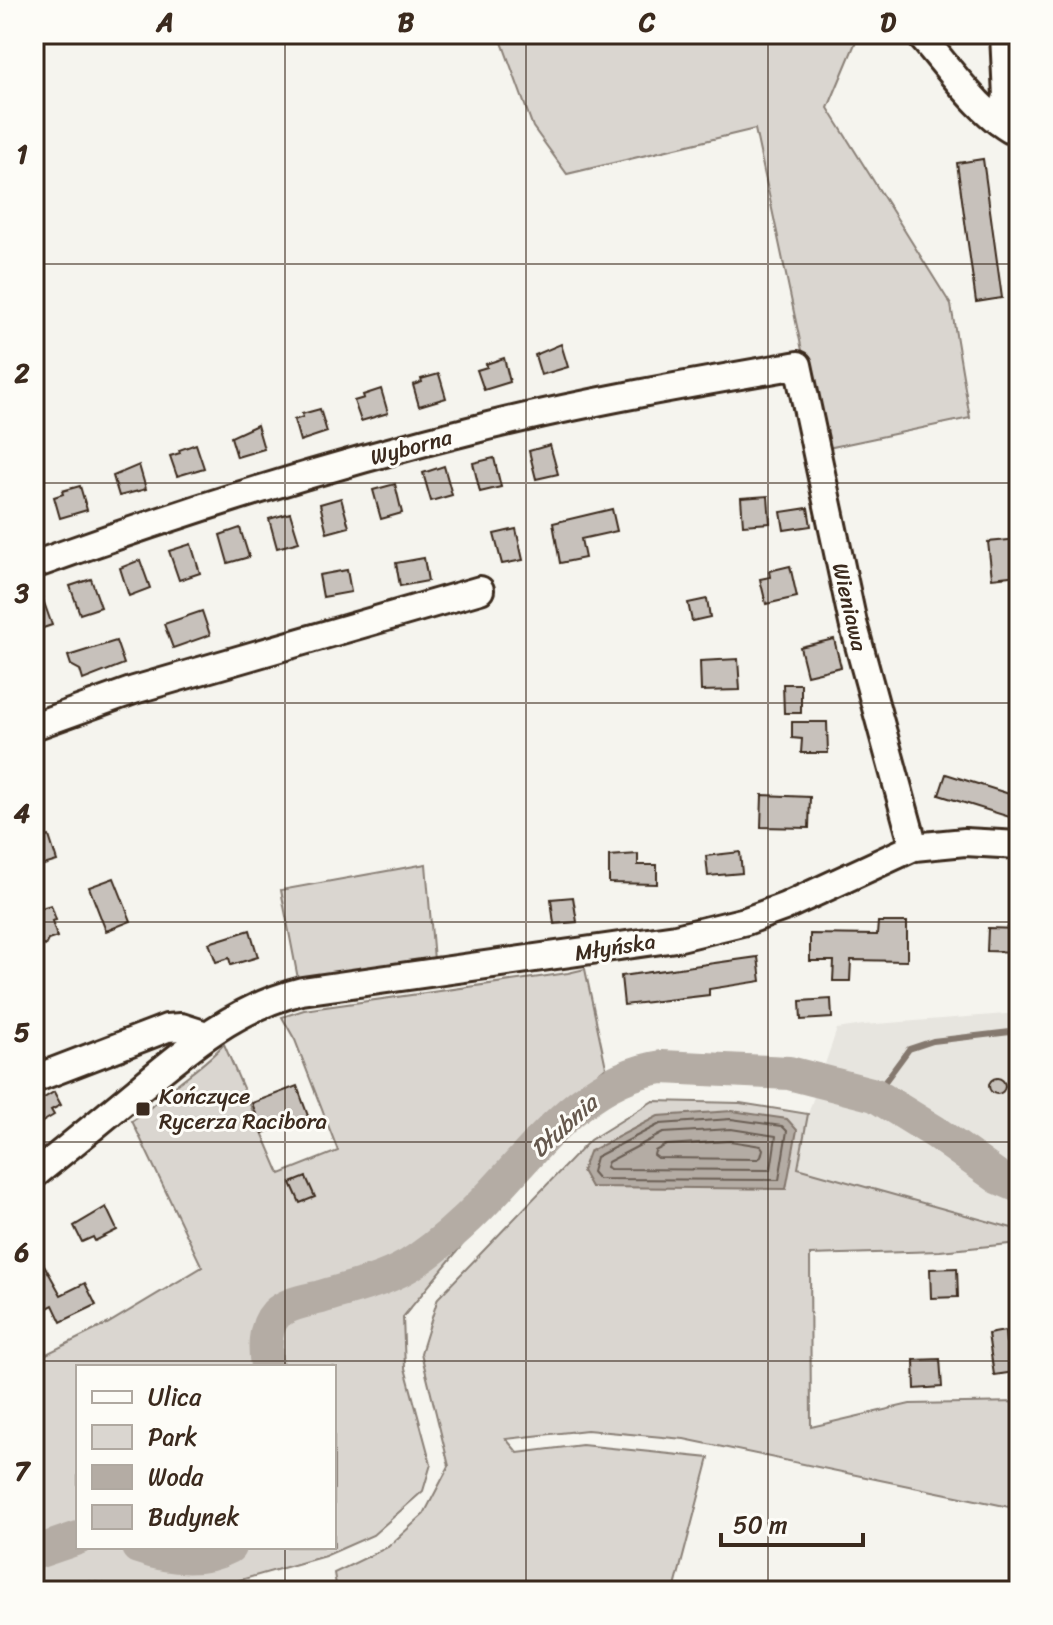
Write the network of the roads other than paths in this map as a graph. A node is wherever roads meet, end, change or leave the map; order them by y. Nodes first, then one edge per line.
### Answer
1 (919, 34) edge
2 (1004, 34) edge
3 (1008, 127) edge
4 (798, 365) joint
5 (34, 565) edge
6 (480, 590) dead end
7 (34, 726) edge
8 (1019, 845) edge
9 (914, 847) junction
10 (206, 1035) junction
11 (34, 1079) edge
12 (34, 1175) edge

1 - 3 street
2 - 3 street
4 - 5 street, Wyborna
4 - 9 street, Wieniawa
6 - 7 street
8 - 9 street, Młyńska
9 - 10 street, Młyńska
10 - 11 street
10 - 12 street, Młyńska

